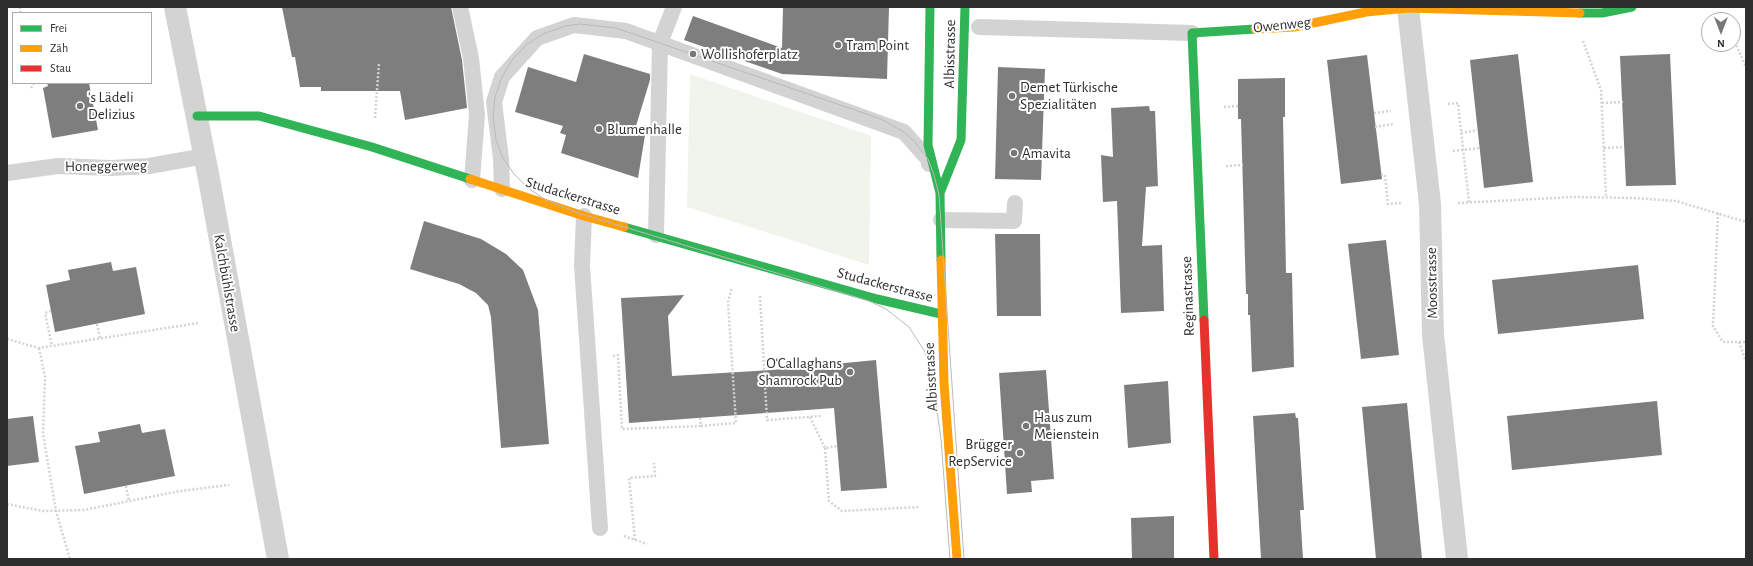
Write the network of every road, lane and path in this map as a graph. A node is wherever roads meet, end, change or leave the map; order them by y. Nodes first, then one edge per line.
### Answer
1 (175, 7) edge
2 (460, 7) edge
3 (674, 7) edge
4 (930, 7) edge
5 (965, 7) edge
6 (1632, 7) edge
7 (1408, 8) edge
8 (979, 27) dead end
9 (1192, 33) junction
10 (1582, 39) dead end
11 (660, 43) junction
12 (1739, 52) edge
13 (379, 63) dead end
14 (1746, 67) edge
15 (33, 84) edge
16 (31, 88) dead end
17 (1623, 102) dead end
18 (1602, 103) junction
19 (1443, 105) dead end
20 (197, 116) junction
21 (375, 119) dead end
22 (1478, 130) dead end
23 (1461, 133) junction
24 (1624, 147) dead end
25 (1480, 148) dead end
26 (1604, 148) junction
27 (1462, 150) junction
28 (1448, 152) dead end
29 (205, 156) junction
30 (7, 173) edge
31 (472, 180) junction
32 (502, 189) junction
33 (940, 194) junction
34 (1606, 197) junction
35 (1469, 202) junction
36 (1015, 203) dead end
37 (1430, 204) junction
38 (1718, 213) junction
39 (584, 216) junction
40 (941, 220) junction
41 (1746, 222) edge
42 (656, 235) junction
43 (732, 286) dead end
44 (760, 295) dead end
45 (51, 312) dead end
46 (941, 314) junction
47 (198, 323) dead end
48 (98, 324) dead end
49 (100, 338) junction
50 (7, 339) edge
51 (1739, 342) junction
52 (1746, 342) edge
53 (52, 346) junction
54 (39, 348) junction
55 (588, 358) junction
56 (1746, 362) edge
57 (822, 416) dead end
58 (810, 417) junction
59 (700, 418) dead end
60 (701, 426) junction
61 (838, 446) dead end
62 (825, 448) junction
63 (654, 463) dead end
64 (229, 485) dead end
65 (126, 486) dead end
66 (129, 501) junction
67 (7, 504) edge
68 (920, 507) dead end
69 (56, 511) junction
70 (600, 528) dead end
71 (635, 540) dead end
72 (70, 559) edge
73 (278, 559) edge
74 (957, 559) edge
75 (1214, 559) edge
76 (1457, 559) edge

1 - 20 street, Kalchbühlstrasse
2 - 31 lane
3 - 11 lane
4 - 33 street, Albisstrasse
5 - 33 street, Albisstrasse
6 - 7 street, Owenweg
7 - 9 street, Owenweg
7 - 37 street, Moosstrasse
8 - 9 lane, Owenweg
9 - 75 street, Reginastrasse
10 - 18 path
11 - 32 lane
11 - 33 lane
11 - 42 lane
12 - 14 path
13 - 21 path
15 - 16 path
17 - 18 path
18 - 26 path
19 - 23 path
20 - 29 street, Kalchbühlstrasse
20 - 31 street, Studackerstrasse
22 - 23 path
23 - 27 path
24 - 26 path
25 - 27 path
26 - 34 path
27 - 28 path
27 - 35 path
29 - 30 lane, Honeggerweg
29 - 73 street, Kalchbühlstrasse
31 - 32 street, Studackerstrasse
32 - 39 street, Studackerstrasse
33 - 40 street, Albisstrasse
34 - 35 path
34 - 38 path
35 - 37 path
36 - 40 lane
37 - 76 street, Moosstrasse
38 - 41 path
38 - 51 path
39 - 42 street, Studackerstrasse
39 - 55 lane
40 - 46 street, Albisstrasse
42 - 46 street, Studackerstrasse
43 - 60 path
44 - 58 path
45 - 53 path
46 - 74 street, Albisstrasse
47 - 49 path
48 - 49 path
49 - 53 path
50 - 54 path
51 - 52 path
51 - 56 path
53 - 54 path
54 - 69 path
55 - 60 path
55 - 70 lane
57 - 58 path
58 - 62 path
59 - 60 path
61 - 62 path
62 - 68 path
63 - 71 path
64 - 66 path
65 - 66 path
66 - 69 path
67 - 69 path
69 - 72 path

